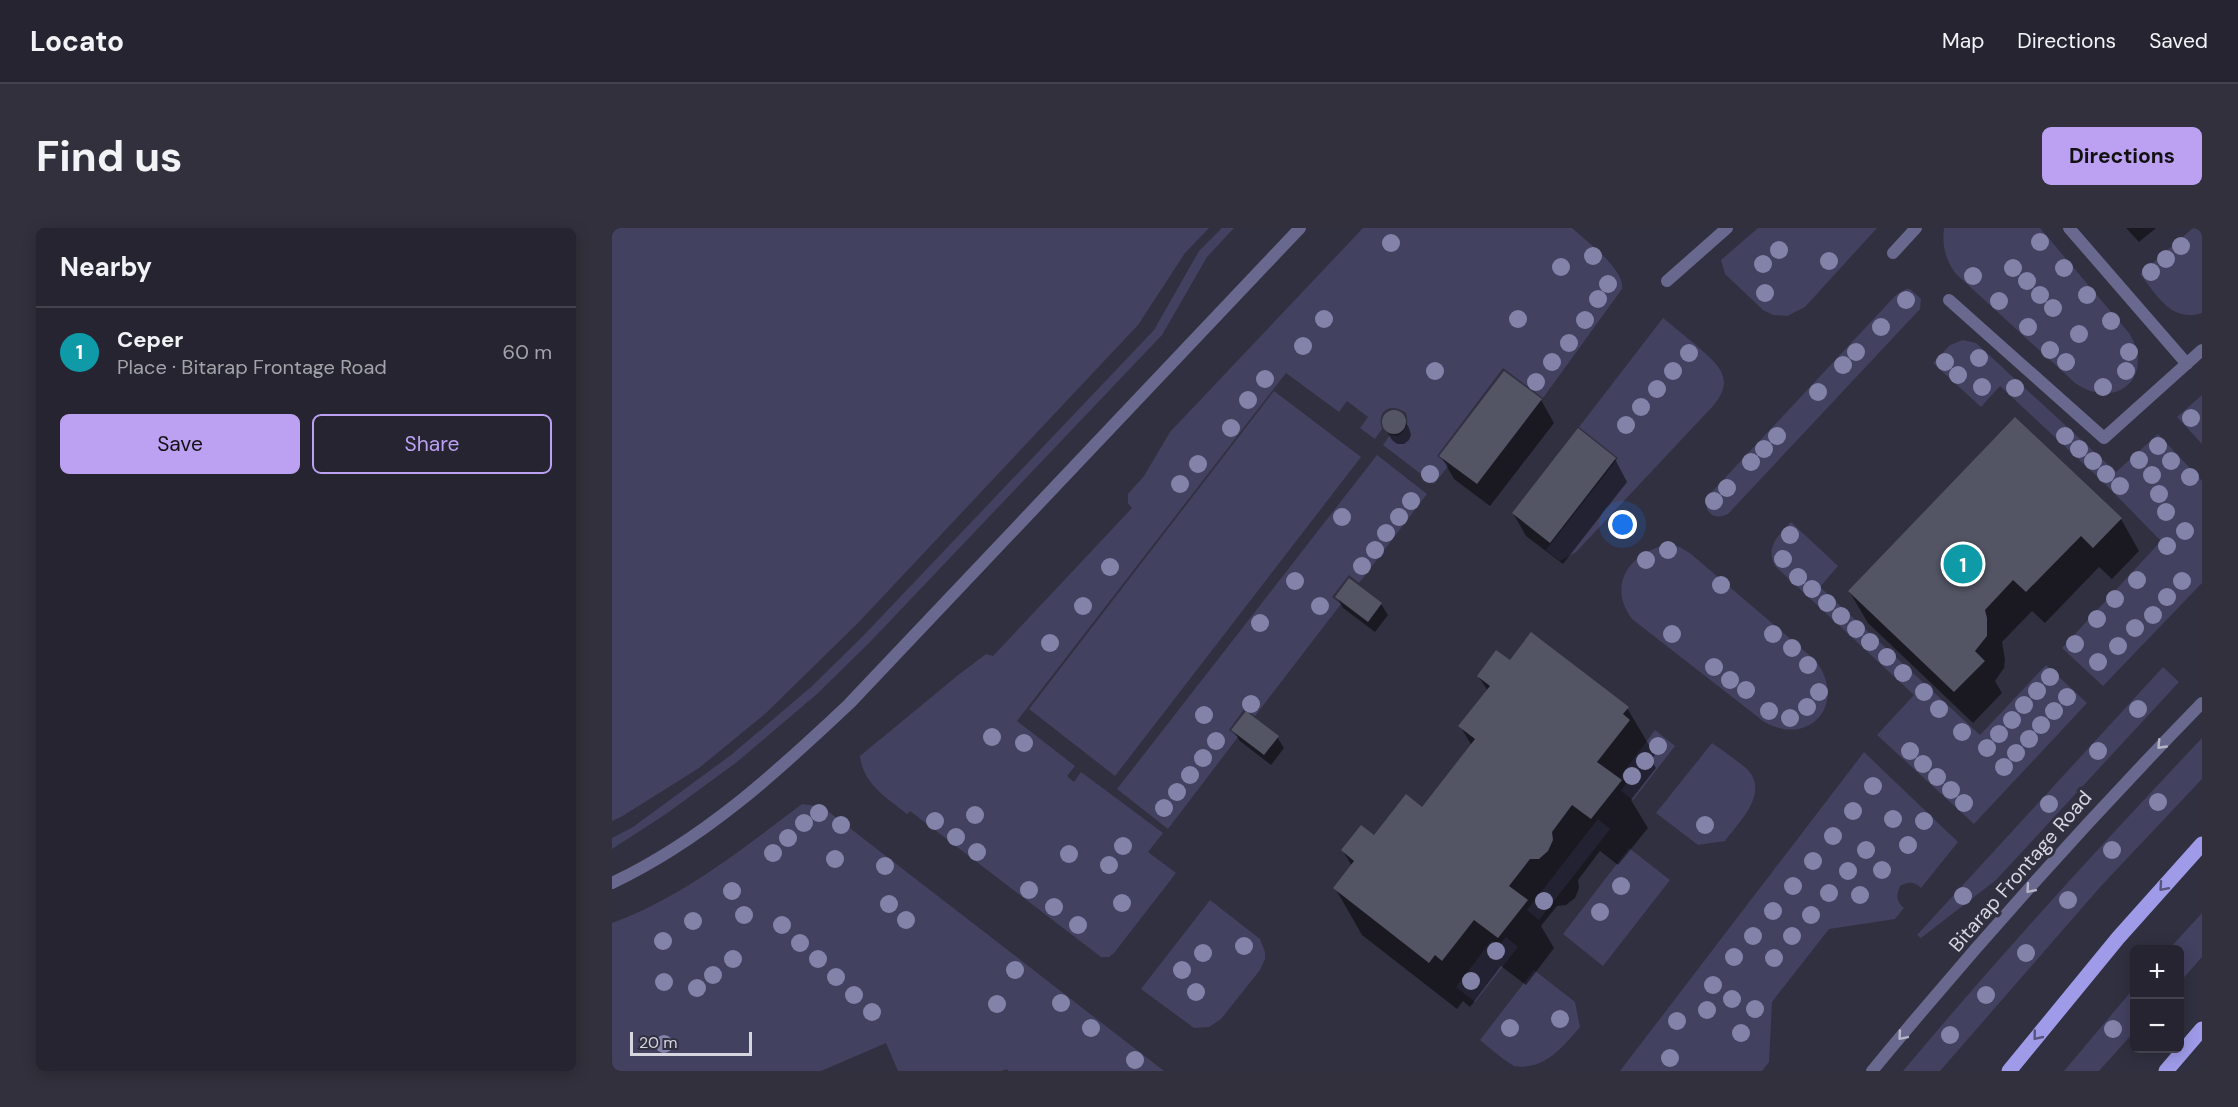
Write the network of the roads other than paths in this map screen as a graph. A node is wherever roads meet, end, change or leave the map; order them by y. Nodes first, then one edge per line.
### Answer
1 (1300, 228) edge
2 (1727, 228) edge
3 (1916, 228) edge
4 (2069, 228) edge
5 (1893, 253) dead end
6 (1667, 281) dead end
7 (1948, 300) dead end
8 (2202, 350) edge
9 (2187, 364) junction
10 (2202, 703) edge
11 (2202, 844) edge
12 (612, 883) edge
13 (2202, 1029) edge
14 (1872, 1071) edge
15 (2009, 1071) edge
16 (2166, 1071) edge

1 - 12 street
2 - 6 street
3 - 5 street
4 - 9 street
7 - 9 street
8 - 9 street
10 -> 14 street, Bitarap Frontage Road
11 -> 15 main road
13 - 16 main road

